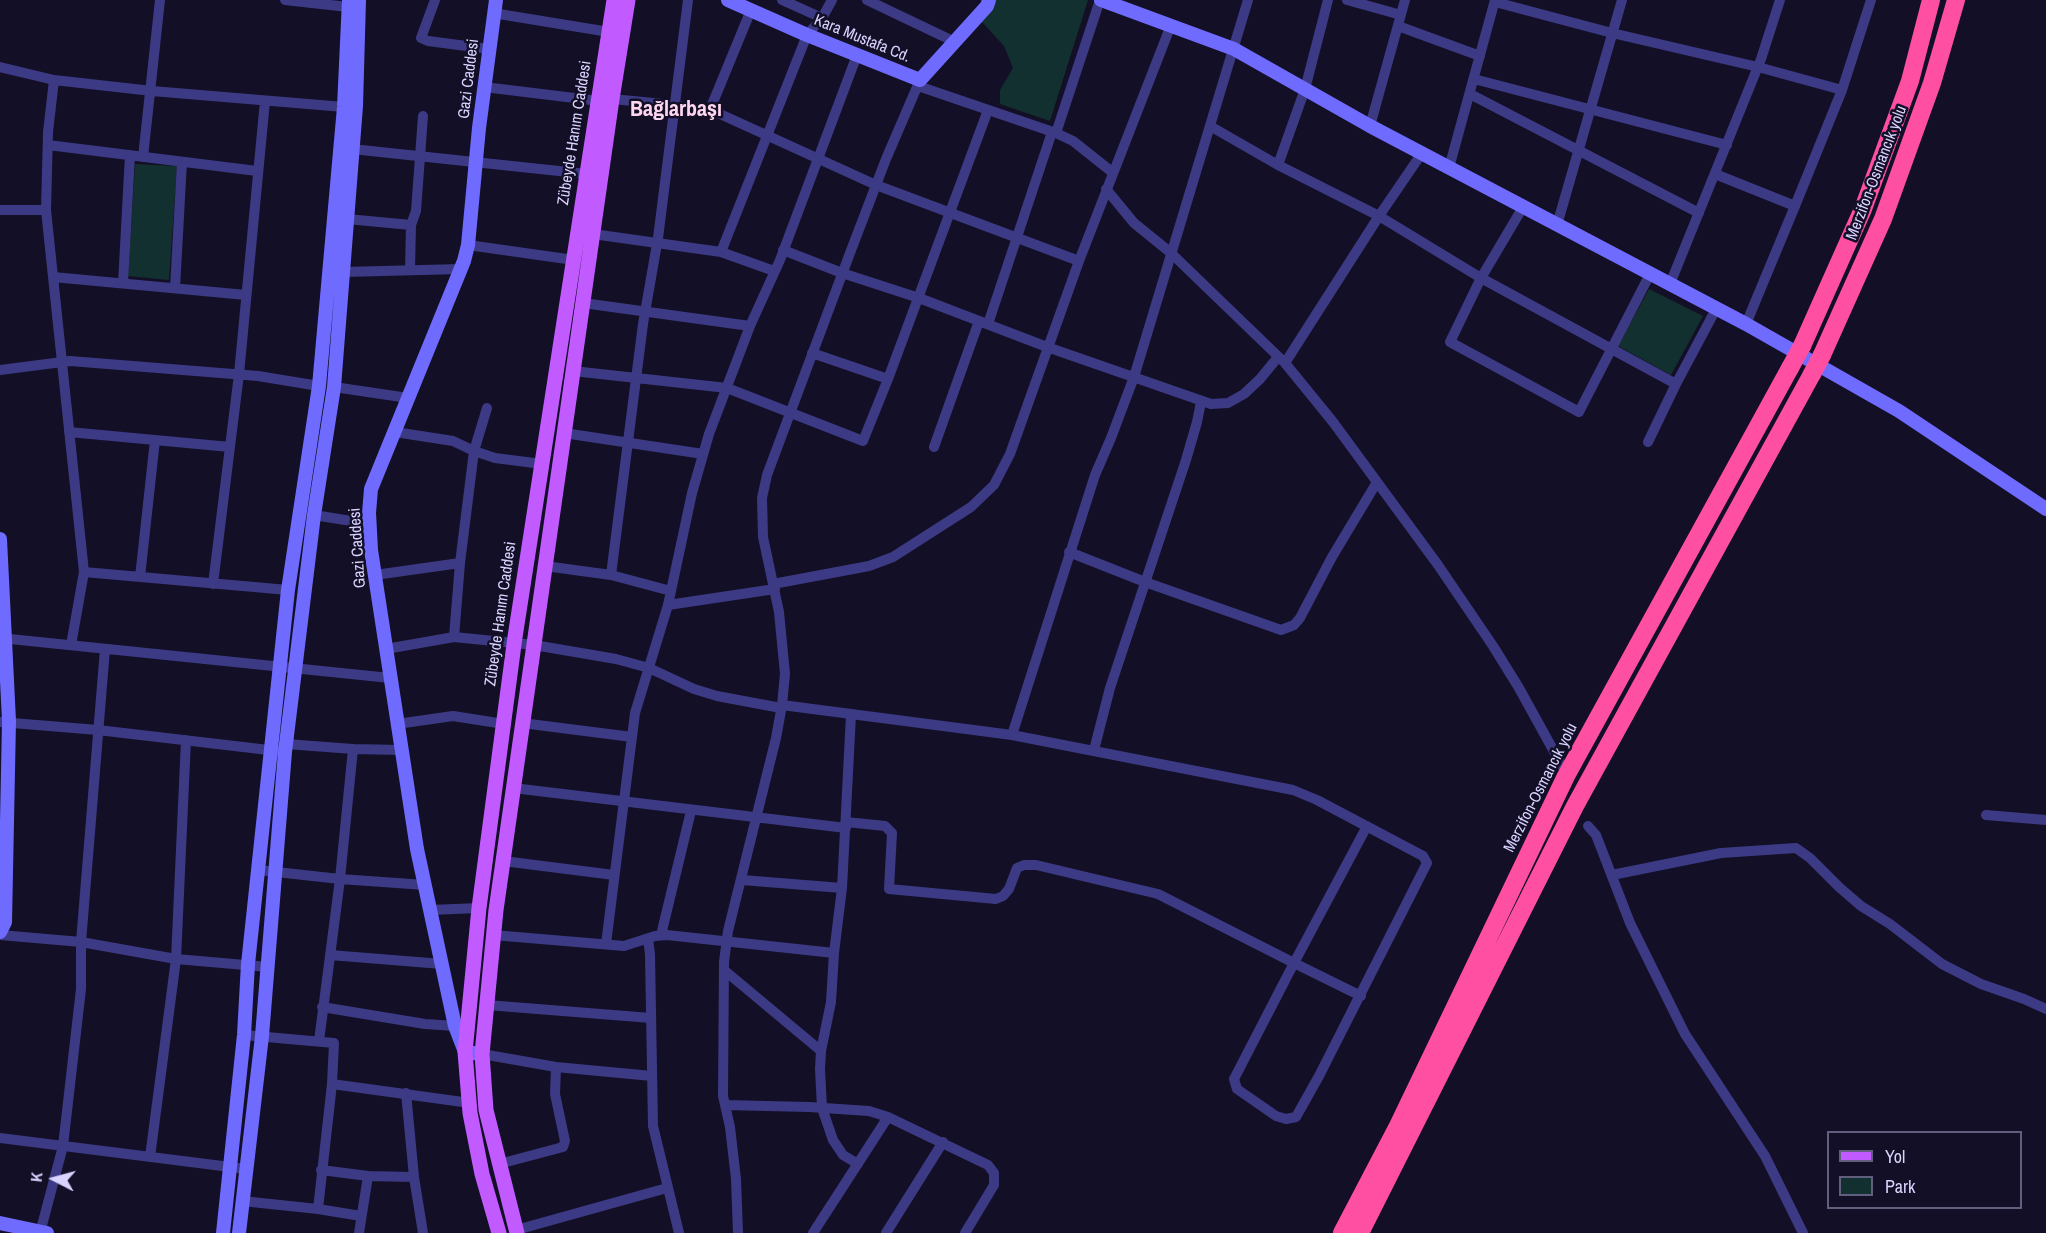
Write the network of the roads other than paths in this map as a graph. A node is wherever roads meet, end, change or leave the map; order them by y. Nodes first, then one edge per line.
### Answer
1 (160, 0) edge
2 (285, 0) edge
3 (435, 0) edge
4 (614, 0) edge
5 (628, 0) edge
6 (688, 0) edge
7 (729, 0) edge
8 (782, 0) edge
9 (832, 0) edge
10 (867, 0) edge
11 (989, 0) edge
12 (1100, 0) edge
13 (1248, 0) edge
14 (1328, 0) edge
15 (1347, 0) edge
16 (1405, 0) edge
17 (1622, 0) edge
18 (1780, 0) edge
19 (1871, 0) edge
20 (1931, 0) edge
21 (1956, 0) edge
22 (1495, 1) edge
23 (352, 2) edge
24 (1119, 3) edge
25 (495, 7) edge
26 (751, 10) junction
27 (822, 18) junction
28 (1399, 20) junction
29 (1171, 25) junction
30 (609, 32) junction
31 (1612, 33) junction
32 (807, 35) junction
33 (955, 42) junction
34 (489, 49) junction
35 (1234, 50) junction
36 (857, 55) junction
37 (1480, 56) junction
38 (0, 67) edge
39 (1758, 67) junction
40 (1474, 79) junction
41 (54, 80) junction
42 (919, 83) junction
43 (484, 87) junction
44 (1305, 89) junction
45 (1842, 90) junction
46 (152, 91) junction
47 (1470, 94) junction
48 (605, 100) junction
49 (265, 101) junction
50 (674, 105) junction
51 (344, 107) junction
52 (988, 110) junction
53 (1592, 110) junction
54 (709, 112) junction
55 (423, 116) dead end
56 (1210, 126) junction
57 (1370, 126) junction
58 (1054, 133) junction
59 (767, 136) junction
60 (48, 145) junction
61 (1727, 145) junction
62 (352, 149) junction
63 (1580, 151) junction
64 (1422, 153) junction
65 (130, 155) junction
66 (419, 156) junction
67 (143, 157) junction
68 (818, 160) junction
69 (476, 161) junction
70 (182, 162) junction
71 (1278, 165) junction
72 (1449, 168) junction
73 (257, 171) junction
74 (1112, 172) junction
75 (587, 174) junction
76 (1715, 174) junction
77 (876, 185) junction
78 (1106, 189) junction
79 (1795, 206) junction
80 (1523, 207) junction
81 (0, 210) edge
82 (46, 210) junction
83 (951, 213) junction
84 (1699, 213) junction
85 (1379, 216) junction
86 (347, 219) junction
87 (411, 225) junction
88 (1557, 225) junction
89 (592, 234) junction
90 (1016, 237) junction
91 (658, 242) junction
92 (468, 245) junction
93 (783, 250) junction
94 (721, 252) junction
95 (1171, 253) junction
96 (574, 260) junction
97 (1079, 261) junction
98 (461, 269) junction
99 (410, 270) junction
100 (774, 271) junction
101 (343, 272) junction
102 (842, 273) junction
103 (1650, 274) junction
104 (53, 277) junction
105 (1481, 278) junction
106 (123, 284) junction
107 (1670, 284) junction
108 (175, 288) junction
109 (246, 295) junction
110 (919, 298) junction
111 (583, 303) junction
112 (1716, 309) junction
113 (646, 310) junction
114 (983, 323) junction
115 (1746, 324) junction
116 (750, 326) junction
117 (1047, 347) junction
118 (1610, 350) junction
119 (812, 353) junction
120 (1282, 360) junction
121 (62, 362) junction
122 (0, 370) edge
123 (573, 371) junction
124 (239, 374) junction
125 (636, 377) junction
126 (1134, 377) junction
127 (888, 379) junction
128 (1676, 384) junction
129 (319, 386) junction
130 (334, 387) junction
131 (727, 388) junction
132 (408, 398) junction
133 (1201, 402) junction
134 (487, 408) dead end
135 (790, 413) junction
136 (69, 432) junction
137 (395, 432) junction
138 (564, 433) junction
139 (155, 440) junction
140 (628, 441) junction
141 (1648, 442) dead end
142 (230, 447) junction
143 (934, 447) dead end
144 (474, 452) junction
145 (703, 454) junction
146 (542, 464) junction
147 (1377, 482) junction
148 (2046, 509) edge
149 (314, 516) junction
150 (370, 524) junction
151 (0, 538) edge
152 (1069, 552) junction
153 (460, 563) junction
154 (545, 566) junction
155 (84, 572) junction
156 (611, 574) junction
157 (375, 575) junction
158 (140, 577) junction
159 (1145, 582) junction
160 (213, 584) junction
161 (774, 586) junction
162 (288, 590) junction
163 (671, 591) junction
164 (668, 605) junction
165 (454, 637) junction
166 (3, 638) edge
167 (71, 645) junction
168 (514, 645) junction
169 (534, 645) junction
170 (105, 649) junction
171 (386, 649) junction
172 (294, 667) junction
173 (279, 668) junction
174 (649, 669) junction
175 (390, 678) junction
176 (782, 706) junction
177 (851, 715) junction
178 (4, 721) edge
179 (522, 723) junction
180 (397, 724) junction
181 (504, 724) junction
182 (98, 730) junction
183 (1012, 735) junction
184 (632, 737) junction
185 (186, 740) junction
186 (285, 748) junction
187 (353, 749) junction
188 (270, 750) junction
189 (401, 750) junction
190 (1094, 750) junction
191 (1563, 766) dead end
192 (513, 788) junction
193 (623, 803) junction
194 (691, 811) junction
195 (1986, 814) dead end
196 (756, 819) junction
197 (2046, 820) edge
198 (846, 825) junction
199 (1367, 826) junction
200 (1588, 826) dead end
201 (503, 861) junction
202 (258, 870) junction
203 (275, 872) junction
204 (614, 875) junction
205 (1612, 875) junction
206 (340, 879) junction
207 (742, 880) junction
208 (424, 885) junction
209 (842, 888) junction
210 (479, 908) junction
211 (430, 910) junction
212 (0, 934) edge
213 (494, 935) junction
214 (661, 935) junction
215 (648, 939) junction
216 (81, 942) junction
217 (726, 942) junction
218 (606, 944) junction
219 (834, 953) junction
220 (330, 955) junction
221 (176, 959) junction
222 (1294, 963) junction
223 (248, 964) junction
224 (442, 964) junction
225 (268, 967) junction
226 (724, 970) junction
227 (1360, 996) junction
228 (487, 1005) junction
229 (322, 1007) junction
230 (2046, 1009) edge
231 (651, 1018) junction
232 (455, 1026) junction
233 (244, 1035) junction
234 (262, 1036) junction
235 (319, 1041) junction
236 (821, 1051) junction
237 (465, 1052) junction
238 (482, 1054) junction
239 (556, 1067) junction
240 (652, 1076) junction
241 (332, 1084) junction
242 (406, 1093) junction
243 (470, 1103) junction
244 (725, 1105) junction
245 (822, 1108) junction
246 (888, 1117) junction
247 (0, 1138) edge
248 (943, 1142) junction
249 (63, 1146) junction
250 (150, 1157) junction
251 (499, 1164) junction
252 (858, 1164) junction
253 (231, 1168) junction
254 (246, 1169) junction
255 (321, 1170) junction
256 (368, 1176) junction
257 (414, 1177) junction
258 (667, 1188) junction
259 (242, 1201) junction
260 (318, 1209) junction
261 (361, 1216) junction
262 (0, 1223) edge
263 (42, 1232) edge
264 (517, 1232) edge
265 (223, 1233) edge
266 (239, 1233) edge
267 (359, 1233) edge
268 (423, 1233) edge
269 (499, 1233) edge
270 (679, 1233) edge
271 (738, 1233) edge
272 (813, 1233) edge
273 (886, 1233) edge
274 (965, 1233) edge
275 (1342, 1233) edge
276 (1360, 1233) edge
277 (1803, 1233) edge

1 - 46 street
2 - 23 street
3 - 34 street
4 - 30 main road, Zübeyde Hanım Caddesi
5 - 48 main road
6 - 50 street
7 - 26 street, Kara Mustafa Cd.
8 - 27 street
9 - 27 street
10 - 33 street
11 - 33 street, Kara Mustafa Cd.
12 - 24 street
12 - 58 street
13 - 35 street
14 - 44 street
15 - 28 street
16 - 28 street
17 - 31 street
18 - 39 street
19 - 45 street
20 - 275 highway, Merzifon-Osmancık yolu, bridge
21 - 276 highway, Merzifon-Osmancık yolu, bridge
22 - 31 street
22 - 37 street
23 - 51 street
23 - 62 street
24 - 29 street
25 - 30 street
25 - 34 street, Gazi Caddesi
26 - 32 street, Kara Mustafa Cd.
26 - 54 street
27 - 32 street
28 - 37 street
28 - 57 street
29 - 35 street
29 - 74 street
30 - 48 main road, Zübeyde Hanım Caddesi
31 - 39 street
31 - 53 street
32 - 36 street, Kara Mustafa Cd.
32 - 59 street
33 - 42 street, Kara Mustafa Cd.
34 - 43 street, Gazi Caddesi
35 - 44 street
35 - 56 street
36 - 42 street, Kara Mustafa Cd.
36 - 68 street
37 - 40 street
38 - 41 street
39 - 45 street
39 - 61 street
40 - 47 street
40 - 53 street
41 - 46 street
41 - 60 street
42 - 52 street
42 - 77 street
43 - 48 street
43 - 69 street, Gazi Caddesi
44 - 57 street
44 - 71 street
45 - 79 street
46 - 49 street
46 - 67 street
47 - 63 street
47 - 72 street
48 - 50 street
48 - 75 main road, Zübeyde Hanım Caddesi
48 - 89 main road
49 - 51 street
49 - 73 street
50 - 54 street
50 - 91 street
51 - 129 street
52 - 58 street
52 - 83 street
53 - 61 street
53 - 63 street
54 - 59 street
55 - 66 street
56 - 71 street
56 - 95 street
57 - 64 street
58 - 74 street
58 - 90 street
59 - 68 street
59 - 94 street
60 - 65 street
60 - 82 street
61 - 76 street
62 - 66 street
62 - 86 street
63 - 84 street
63 - 88 street
64 - 72 street
64 - 85 street
65 - 67 street
65 - 106 street
66 - 69 street
66 - 87 street
67 - 70 street
68 - 77 street
68 - 93 street
69 - 75 street
69 - 92 street, Gazi Caddesi
70 - 73 street
70 - 108 street
71 - 85 street
72 - 80 street
73 - 109 street
74 - 78 street
75 - 96 main road, Zübeyde Hanım Caddesi
76 - 79 street
76 - 84 street
77 - 83 street
77 - 102 street
78 - 95 street
78 - 97 street
79 - 115 street
80 - 88 street
80 - 105 street
81 - 82 street
82 - 104 street
83 - 90 street
83 - 110 street
84 - 107 street
85 - 105 street
85 - 120 street
86 - 87 street
86 - 101 street
87 - 99 street
88 - 103 street
89 - 91 street
89 - 111 main road
90 - 97 street
90 - 114 street
91 - 94 street
91 - 113 street
92 - 96 street
92 - 98 street, Gazi Caddesi
93 - 100 street
93 - 102 street
94 - 100 street
95 - 120 street
95 - 126 street
96 - 146 main road, Zübeyde Hanım Caddesi
97 - 117 street
98 - 99 street
98 - 132 street, Gazi Caddesi
99 - 101 street
100 - 116 street
101 - 130 street
102 - 110 street
102 - 119 street
103 - 107 street
103 - 118 street
104 - 106 street
104 - 121 street
105 - 118 street
105 - 118 street
106 - 108 street
107 - 112 street
108 - 109 street
109 - 124 street
110 - 114 street
110 - 127 street
111 - 113 street
111 - 123 main road
112 - 115 street
112 - 128 street
113 - 116 street
113 - 125 street
114 - 117 street
114 - 143 street
115 - 148 street
116 - 131 street
117 - 126 street
117 - 161 street
118 - 128 street
119 - 127 street
119 - 135 street
120 - 133 street
120 - 147 street
121 - 122 street
121 - 124 street
121 - 136 street
123 - 125 street
123 - 138 main road
124 - 129 street
124 - 142 street
125 - 131 street
125 - 140 street
126 - 133 street
126 - 152 street
127 - 135 street
128 - 141 street
129 - 162 street
130 - 132 street
130 - 149 street
131 - 135 street
131 - 145 street
132 - 137 street, Gazi Caddesi
133 - 159 street
134 - 144 street
135 - 161 street
136 - 139 street
136 - 155 street
137 - 144 street
137 - 150 street, Gazi Caddesi
138 - 140 street
138 - 154 main road
139 - 142 street
139 - 158 street
140 - 145 street
140 - 156 street
142 - 160 street
144 - 146 street
144 - 153 street
145 - 163 street
146 - 168 main road, Zübeyde Hanım Caddesi
147 - 159 street
147 - 191 street
149 - 150 street
149 - 172 street
150 - 157 street, Gazi Caddesi
151 - 166 street
152 - 159 street
152 - 183 street
153 - 157 street
153 - 165 street
154 - 156 street
154 - 169 main road
155 - 158 street
155 - 167 street
156 - 163 street
157 - 171 street, Gazi Caddesi
158 - 160 street
159 - 190 street
160 - 162 street
161 - 164 street
161 - 176 street
162 - 173 street
163 - 164 street
164 - 174 street
165 - 168 street
165 - 171 street
166 - 167 street
166 - 178 street
167 - 170 street
168 - 169 street
168 - 181 main road, Zübeyde Hanım Caddesi
169 - 174 street
169 - 179 main road
170 - 173 street
170 - 182 street
171 - 175 street, Gazi Caddesi
172 - 173 street
172 - 175 street
172 - 186 street
173 - 188 street
174 - 176 street
174 - 184 street
175 - 180 street, Gazi Caddesi
176 - 177 street
176 - 196 street
177 - 183 street
177 - 198 street
178 - 182 street
178 - 212 street
179 - 184 street
179 - 192 main road
180 - 181 street
180 - 189 street, Gazi Caddesi
181 - 210 main road, Zübeyde Hanım Caddesi
182 - 185 street
182 - 216 street
183 - 190 street
184 - 193 street
185 - 188 street
185 - 221 street
186 - 187 street
186 - 188 street
186 - 203 street
187 - 189 street
187 - 206 street
188 - 202 street
189 - 208 street, Gazi Caddesi
190 - 199 street
192 - 193 street
192 - 201 main road
193 - 194 street
193 - 204 street
194 - 196 street
194 - 214 street
195 - 197 street
196 - 198 street
196 - 207 street
198 - 209 street
198 - 222 street
199 - 222 street
199 - 227 street
200 - 205 street
201 - 204 street
201 - 213 main road
202 - 203 street
202 - 223 street
203 - 206 street
203 - 225 street
204 - 218 street
205 - 230 street
205 - 277 street
206 - 208 street
206 - 220 street
207 - 209 street
207 - 217 street
208 - 211 street, Gazi Caddesi
209 - 219 street
210 - 211 street
210 - 237 main road, Zübeyde Hanım Caddesi
211 - 224 street, Gazi Caddesi
212 - 216 street
213 - 218 street
213 - 228 main road
214 - 215 street
214 - 217 street
215 - 218 street
215 - 231 street
216 - 221 street
216 - 249 street
217 - 219 street
217 - 226 street
219 - 236 street
220 - 224 street
220 - 229 street
221 - 223 street
221 - 250 street
222 - 227 street
222 - 227 street
223 - 225 street
223 - 233 street
224 - 232 street, Gazi Caddesi
225 - 234 street
226 - 236 street
226 - 244 street
228 - 231 street
228 - 238 main road
229 - 232 street
229 - 235 street
231 - 240 street
232 - 237 street, Gazi Caddesi
233 - 234 street
233 - 253 street
234 - 235 street
234 - 254 street
235 - 241 street
236 - 245 street
237 - 238 street
237 - 243 main road, Zübeyde Hanım Caddesi
238 - 239 street
238 - 251 main road
239 - 240 street
239 - 251 street
240 - 258 street
241 - 242 street
241 - 255 street
242 - 243 street
242 - 257 street
243 - 269 main road, Zübeyde Hanım Caddesi
244 - 245 street
244 - 271 street
245 - 246 street
245 - 252 street
246 - 248 street
246 - 252 street
247 - 249 street
248 - 273 street
248 - 274 street
249 - 250 street
249 - 263 street
250 - 253 street
251 - 264 main road
252 - 272 street
253 - 254 street
253 - 265 street
254 - 259 street
255 - 256 street
255 - 260 street
256 - 257 street
256 - 261 street
257 - 268 street
258 - 264 street
258 - 270 street
259 - 260 street
259 - 266 street
260 - 261 street
261 - 267 street
262 - 263 street

